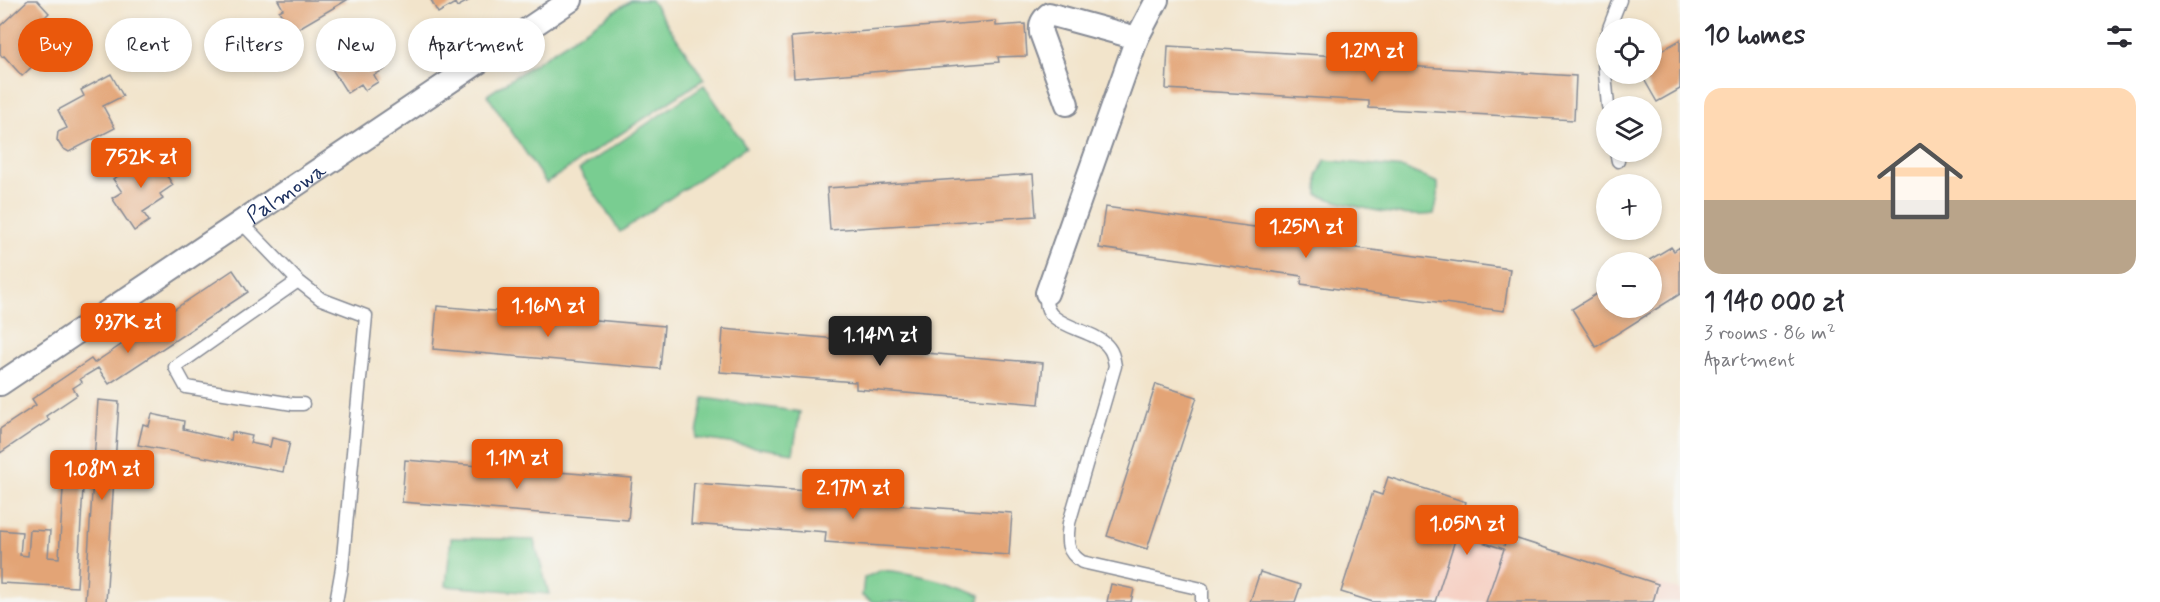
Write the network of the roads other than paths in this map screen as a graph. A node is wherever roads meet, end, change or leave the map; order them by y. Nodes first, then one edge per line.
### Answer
1 (572, 0) edge
2 (1157, 0) edge
3 (1620, 0) edge
4 (1614, 18) edge
5 (1137, 38) junction
6 (1067, 104) dead end
7 (241, 222) junction
8 (298, 281) junction
9 (1047, 292) joint
10 (0, 384) edge
11 (303, 404) dead end
12 (336, 602) edge
13 (1202, 602) edge

1 - 7 street, Palmowa
2 - 5 street
3 - 4 lane
5 - 6 street
5 - 9 street
7 - 8 lane
7 - 10 street, Palmowa
8 - 11 lane
8 - 12 lane
9 - 13 lane

